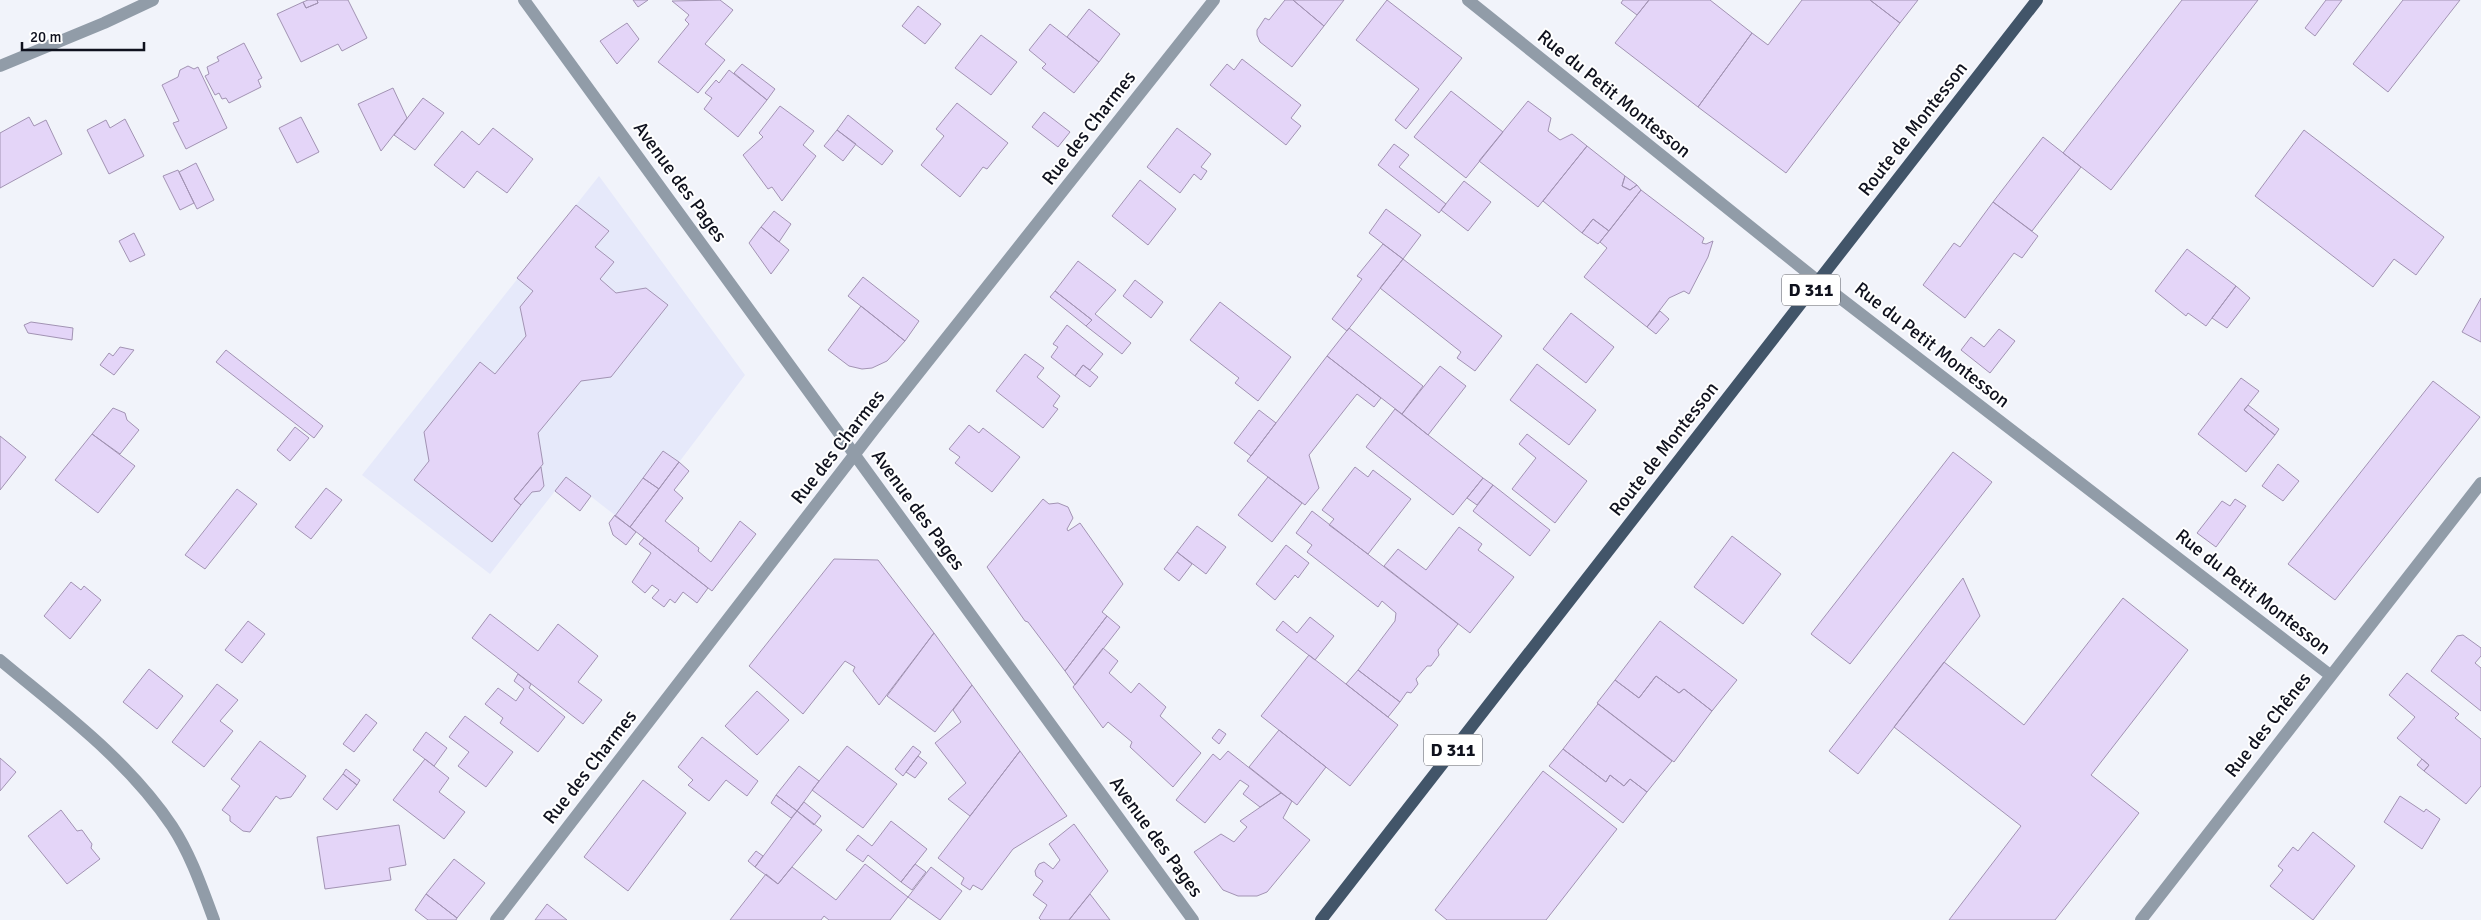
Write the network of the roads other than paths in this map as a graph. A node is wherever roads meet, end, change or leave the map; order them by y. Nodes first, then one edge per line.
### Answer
1 (153, 0) edge
2 (524, 0) edge
3 (1214, 0) edge
4 (1468, 0) edge
5 (2037, 0) edge
6 (0, 66) edge
7 (1818, 281) junction
8 (855, 455) junction
9 (2481, 483) edge
10 (0, 660) edge
11 (2330, 675) junction
12 (214, 920) edge
13 (496, 920) edge
14 (1193, 920) edge
15 (1321, 920) edge
16 (2141, 920) edge

1 - 6 street
2 - 8 street, Avenue des Pages
3 - 8 street, Rue des Charmes
4 - 7 street, Rue du Petit Montesson
5 - 7 main road, Route de Montesson / D 311
7 - 11 street, Rue du Petit Montesson
7 - 15 main road, Route de Montesson / D 311
8 - 13 street, Rue des Charmes
8 - 14 street, Avenue des Pages
9 - 11 street, Rue des Chênes
10 - 12 street
11 - 16 street, Rue des Chênes

